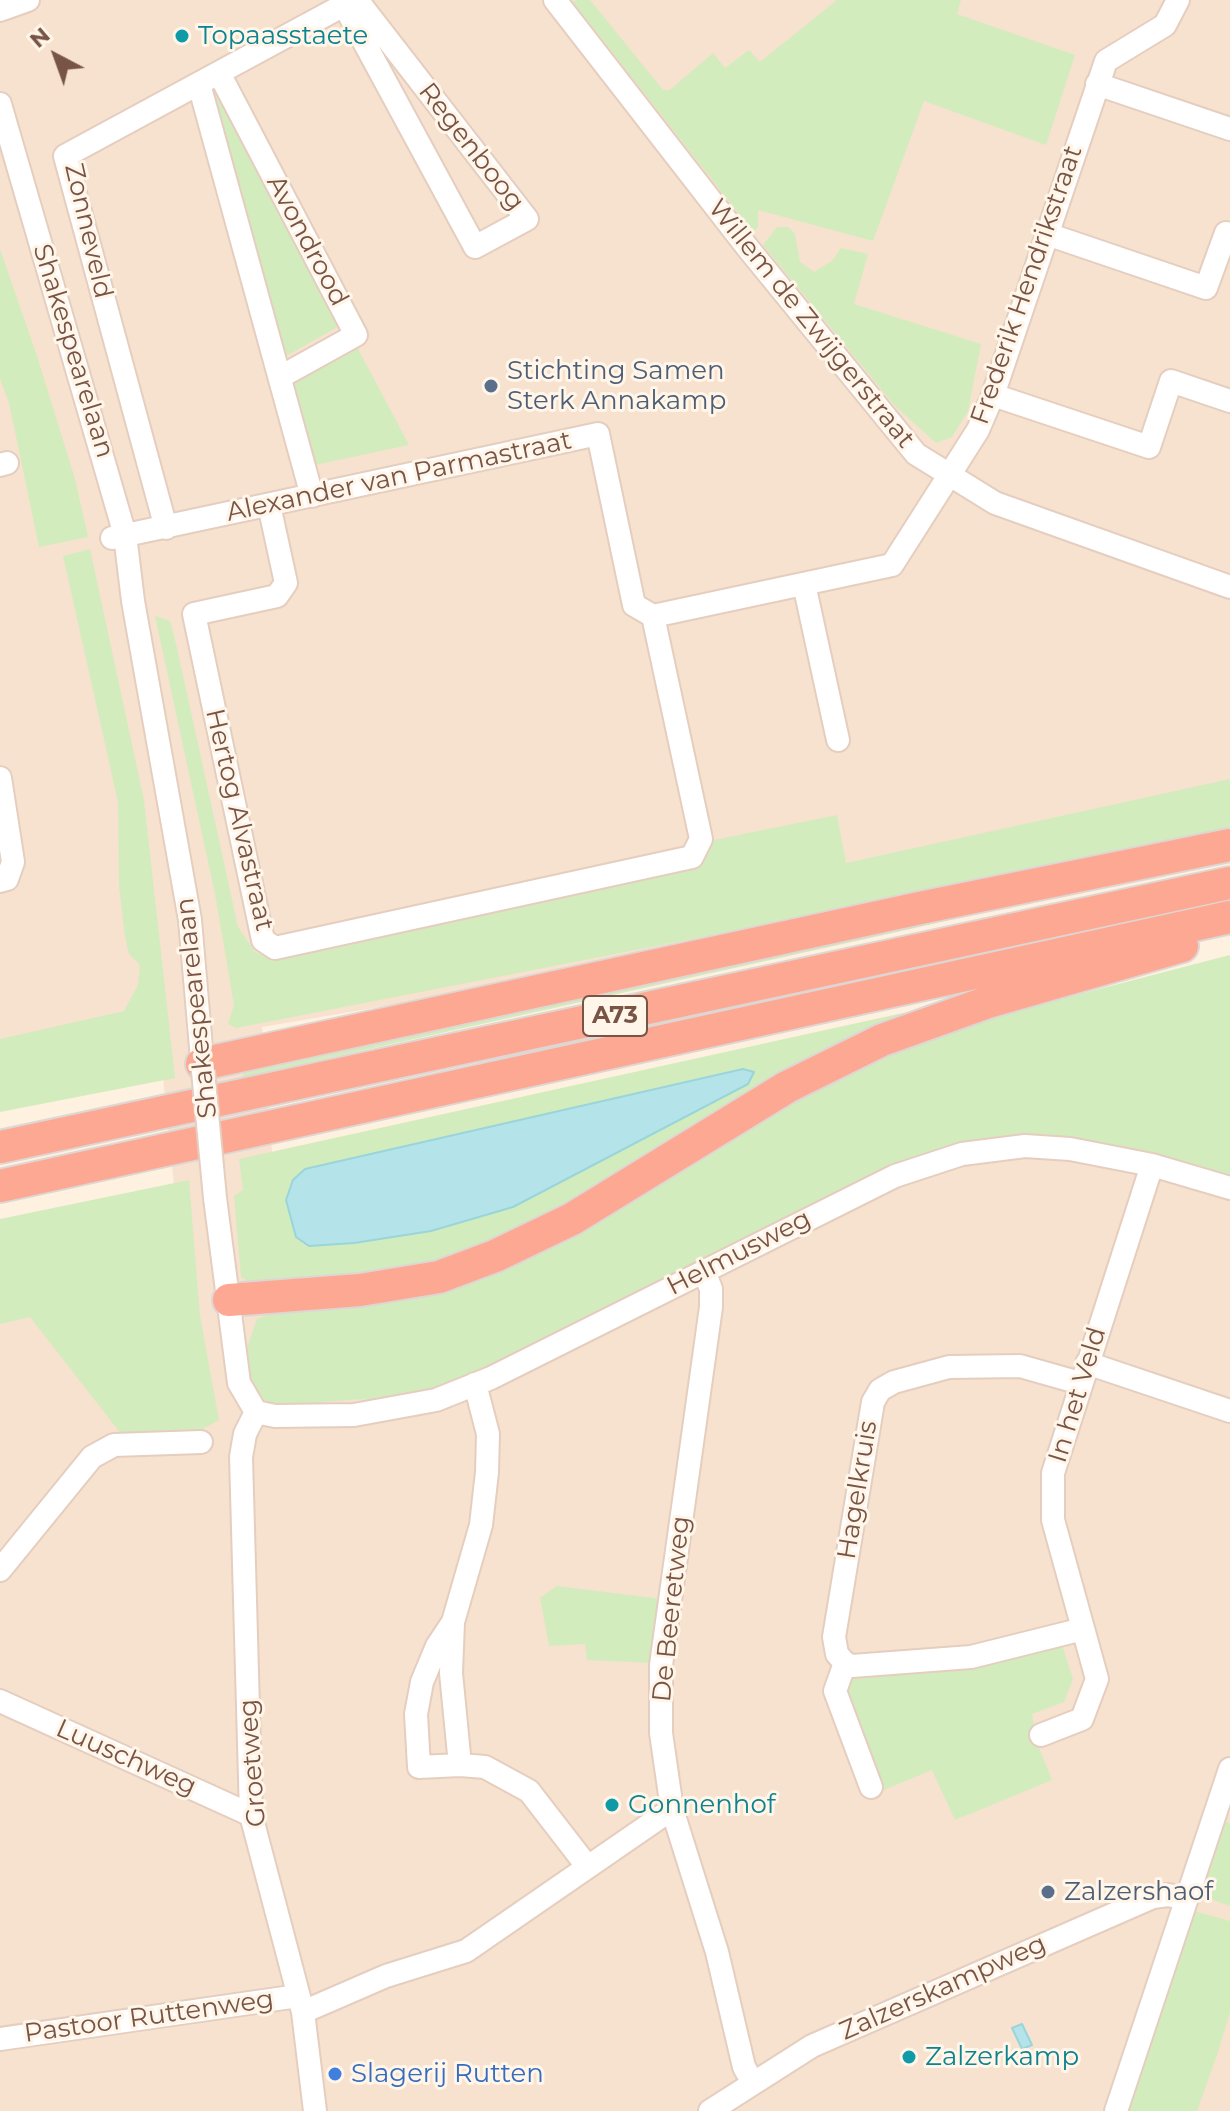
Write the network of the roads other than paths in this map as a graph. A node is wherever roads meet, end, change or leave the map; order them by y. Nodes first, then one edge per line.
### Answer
1 (28, 0) edge
2 (555, 0) edge
3 (1178, 0) edge
4 (351, 2) edge
5 (0, 10) edge
6 (219, 73) junction
7 (199, 84) junction
8 (1097, 84) junction
9 (0, 104) edge
10 (1230, 129) edge
11 (0, 156) edge
12 (1047, 234) junction
13 (1230, 234) edge
14 (282, 376) junction
15 (993, 395) junction
16 (1230, 401) edge
17 (949, 477) junction
18 (312, 496) junction
19 (269, 505) junction
20 (166, 528) junction
21 (119, 537) junction
22 (804, 584) junction
23 (1230, 587) edge
24 (653, 616) junction
25 (838, 740) dead end
26 (0, 778) edge
27 (701, 839) joint
28 (1230, 845) edge
29 (0, 881) edge
30 (1230, 883) edge
31 (1230, 917) edge
32 (1230, 929) edge
33 (203, 1067) junction
34 (0, 1147) edge
35 (1152, 1165) junction
36 (0, 1186) edge
37 (1230, 1188) edge
38 (704, 1271) junction
39 (229, 1300) junction
40 (1084, 1373) junction
41 (475, 1384) junction
42 (1230, 1411) edge
43 (256, 1412) junction
44 (201, 1442) dead end
45 (0, 1570) edge
46 (453, 1622) junction
47 (1083, 1629) junction
48 (845, 1663) junction
49 (0, 1701) edge
50 (1041, 1735) dead end
51 (460, 1765) junction
52 (1230, 1769) edge
53 (871, 1787) dead end
54 (672, 1809) junction
55 (251, 1815) junction
56 (587, 1866) junction
57 (1187, 1899) junction
58 (301, 2004) junction
59 (0, 2039) edge
60 (752, 2081) junction
61 (315, 2111) edge
62 (710, 2111) edge
63 (1116, 2111) edge

1 - 5 street
2 - 17 street, Willem de Zwijgerstraat
3 - 8 street, Frederik Hendrikstraat
4 - 4 street, Regenboog
4 - 6 street, Zonneveld
6 - 7 street, Zonneveld
6 - 14 street, Avondrood
7 - 14 street, Avondrood
7 - 20 street, Zonneveld
8 - 10 street
8 - 12 street, Frederik Hendrikstraat
9 - 21 street, Shakespearelaan
11 - 21 street, Shakespearelaan
12 - 13 street
12 - 15 street, Frederik Hendrikstraat
14 - 18 street, Avondrood
15 - 16 street
15 - 17 street, Frederik Hendrikstraat
17 - 22 street, Frederik Hendrikstraat
17 - 23 street, Willem de Zwijgerstraat
18 - 19 street, Alexander van Parmastraat
18 - 24 street, Alexander van Parmastraat
19 - 20 street, Alexander van Parmastraat
19 - 27 street, Hertog Alvastraat
20 - 21 street, Alexander van Parmastraat
21 - 33 street, Shakespearelaan
22 - 24 street, Frederik Hendrikstraat
22 - 25 street
24 - 27 street, Alexander van Parmastraat
26 - 29 street
28 - 33 highway, A73
30 - 34 highway, A73
31 - 36 highway, A73
32 - 39 highway
33 - 39 street, Shakespearelaan, bridge
35 - 37 street, Helmusweg
35 - 38 street, Helmusweg
35 - 40 street, In het Veld
38 - 41 street, Helmusweg
38 - 54 street, De Beeretweg
39 - 43 street, Shakespearelaan
40 - 42 street, Hagelkruis
40 - 47 street, In het Veld
40 - 48 street, Hagelkruis
41 - 43 street, Helmusweg
41 - 46 street
43 - 55 street, Groetweg
44 - 45 street
46 - 51 street
46 - 51 street
47 - 48 street
47 - 50 street, In het Veld
48 - 53 street, Hagelkruis
49 - 55 street, Luuschweg
51 - 56 street
52 - 57 street
54 - 56 street, Pastoor Ruttenweg
54 - 60 street, De Beeretweg
55 - 58 street, Groetweg
56 - 58 street, Pastoor Ruttenweg
57 - 60 street, Zalzerskampweg
57 - 63 street
58 - 59 street, Pastoor Ruttenweg
58 - 61 street, Groetweg
60 - 62 street, Zalzerskampweg

